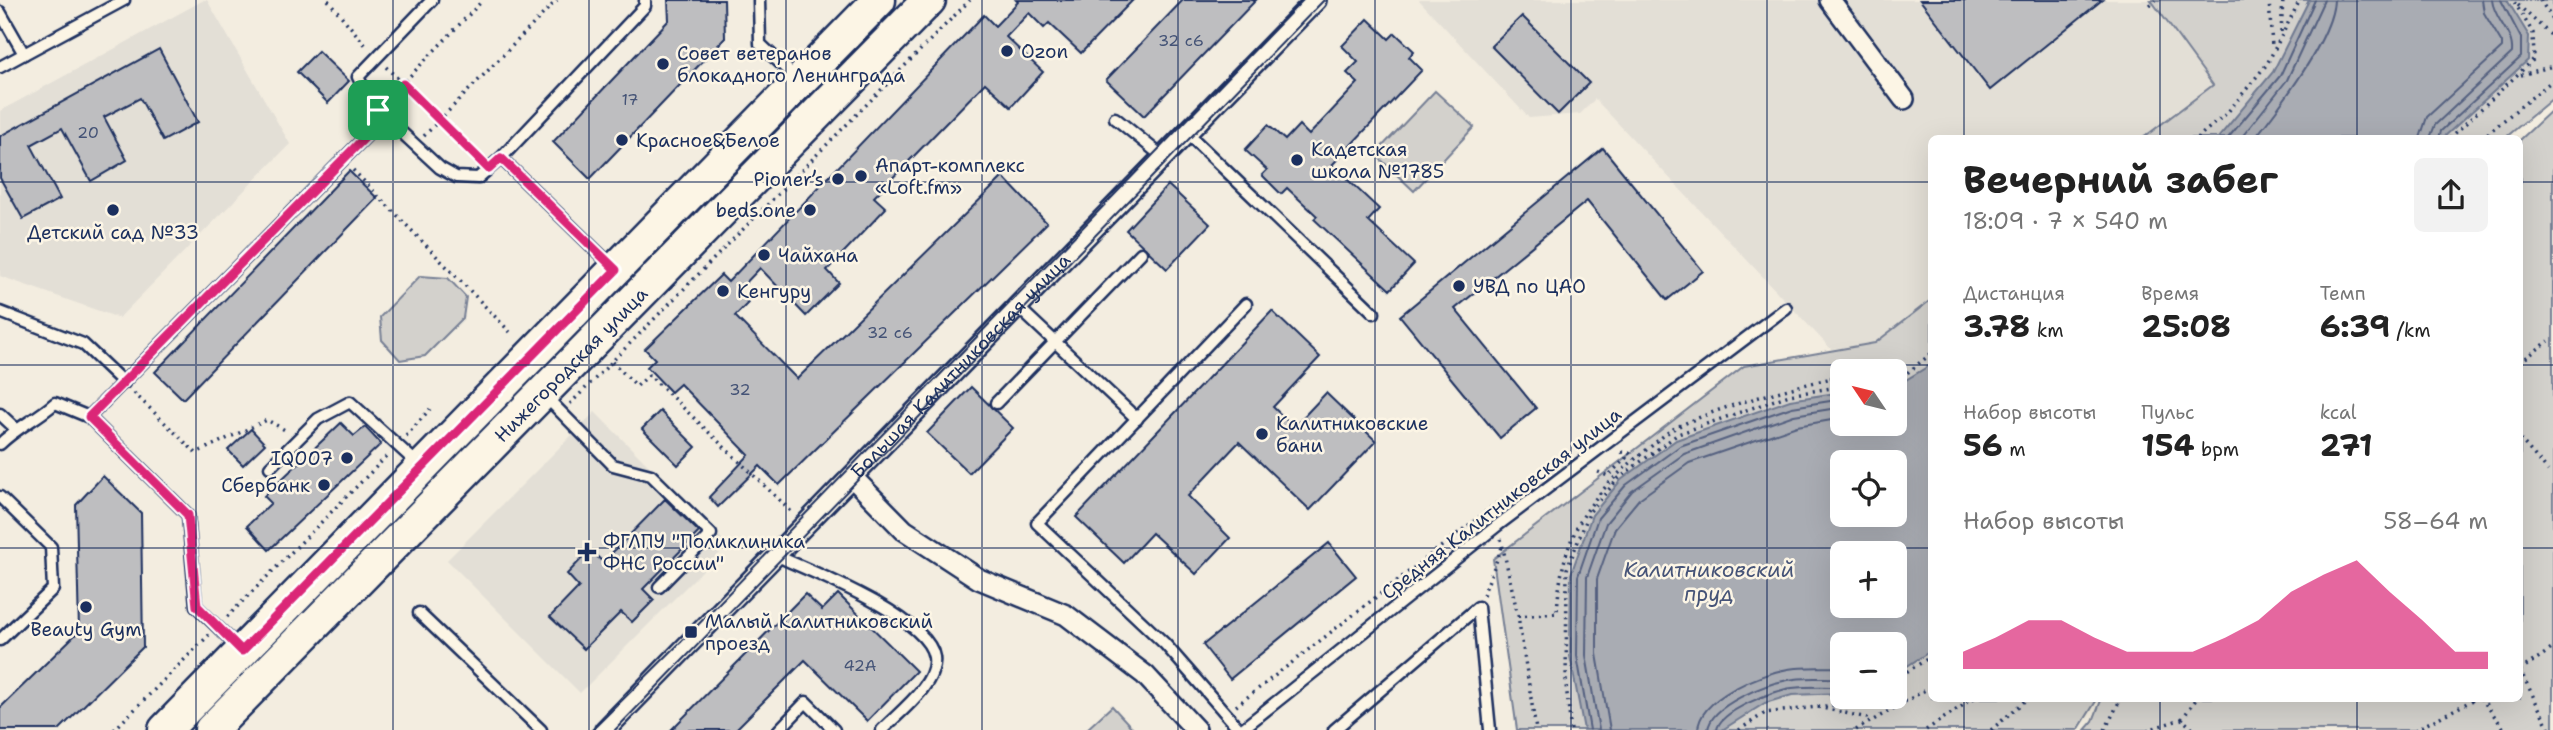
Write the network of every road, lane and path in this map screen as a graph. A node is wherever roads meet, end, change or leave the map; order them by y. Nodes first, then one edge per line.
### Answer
1 (124, 0) edge
2 (328, 0) edge
3 (432, 0) edge
4 (483, 0) edge
5 (557, 0) edge
6 (645, 0) edge
7 (759, 0) edge
8 (878, 0) edge
9 (929, 0) edge
10 (970, 0) edge
11 (1316, 0) edge
12 (1830, 0) edge
13 (2156, 0) edge
14 (2269, 0) edge
15 (2283, 0) edge
16 (2300, 0) edge
17 (2540, 0) edge
18 (2514, 1) edge
19 (2150, 5) dead end
20 (0, 12) edge
21 (2553, 20) edge
22 (2281, 34) junction
23 (2553, 37) edge
24 (2272, 50) junction
25 (23, 54) junction
26 (376, 58) junction
27 (2553, 66) edge
28 (0, 67) edge
29 (2518, 76) junction
30 (2553, 80) edge
31 (799, 81) junction
32 (403, 84) junction
33 (1904, 99) dead end
34 (381, 113) junction
35 (1115, 118) dead end
36 (439, 120) junction
37 (1187, 133) junction
38 (2201, 135) edge
39 (2453, 135) edge
40 (2486, 135) edge
41 (415, 145) junction
42 (1163, 157) junction
43 (501, 158) junction
44 (343, 159) junction
45 (489, 169) junction
46 (1141, 253) dead end
47 (616, 270) junction
48 (1246, 304) dead end
49 (1018, 306) junction
50 (1786, 308) dead end
51 (0, 312) edge
52 (1374, 313) dead end
53 (510, 332) dead end
54 (1055, 341) junction
55 (2549, 341) dead end
56 (1928, 356) edge
57 (2523, 360) edge
58 (612, 362) junction
59 (1908, 372) edge
60 (1830, 378) edge
61 (124, 383) junction
62 (1830, 388) edge
63 (996, 403) dead end
64 (553, 404) junction
65 (430, 410) dead end
66 (0, 414) edge
67 (89, 417) junction
68 (1137, 419) junction
69 (15, 428) junction
70 (300, 438) junction
71 (2523, 442) edge
72 (0, 444) edge
73 (398, 445) junction
74 (1634, 460) junction
75 (270, 467) dead end
76 (421, 468) junction
77 (2548, 471) dead end
78 (853, 478) junction
79 (1609, 482) junction
80 (0, 497) edge
81 (1501, 500) dead end
82 (794, 515) dead end
83 (1498, 525) junction
84 (1503, 545) junction
85 (777, 556) junction
86 (659, 587) dead end
87 (1478, 607) junction
88 (419, 613) dead end
89 (1557, 613) junction
90 (1567, 614) junction
91 (1518, 616) junction
92 (217, 628) junction
93 (0, 640) edge
94 (2553, 648) edge
95 (242, 651) junction
96 (1928, 658) edge
97 (2523, 668) edge
98 (1907, 672) edge
99 (2523, 676) edge
100 (1928, 687) edge
101 (1967, 702) edge
102 (2023, 702) edge
103 (2119, 702) edge
104 (2194, 702) edge
105 (2471, 702) edge
106 (2482, 702) edge
107 (1830, 705) edge
108 (1814, 707) junction
109 (1226, 714) junction
110 (1874, 719) junction
111 (2182, 719) junction
112 (114, 730) edge
113 (164, 730) edge
114 (211, 730) edge
115 (541, 730) edge
116 (605, 730) edge
117 (779, 730) edge
118 (834, 730) edge
119 (881, 730) edge
120 (1196, 730) edge
121 (1241, 730) edge
122 (1334, 730) edge
123 (1490, 730) edge
124 (1536, 730) edge
125 (1572, 730) edge
126 (1739, 730) edge
127 (1856, 730) edge
128 (1926, 730) edge
129 (1991, 730) edge
130 (2105, 730) edge
131 (2147, 730) edge
132 (2194, 730) edge
133 (2415, 730) edge
134 (2505, 730) edge
135 (2550, 730) edge

1 - 25 lane
2 - 26 path
3 - 26 lane
4 - 32 path
5 - 36 path
6 - 43 lane
7 - 31 lane
8 - 31 main road, Нижегородская улица
9 - 64 main road, Нижегородская улица
10 - 58 path
11 - 37 street, Большая Калитниковская улица
12 - 33 street
13 - 19 path
14 - 24 path
15 - 22 path
16 - 22 path
17 - 21 path
18 - 23 path
18 - 29 path
20 - 25 lane
22 - 24 path
24 - 38 path
25 - 28 lane
26 - 32 path
26 - 34 lane
27 - 29 path
29 - 39 path
30 - 40 path
31 - 47 main road, Нижегородская улица
32 - 34 path
32 - 36 path
34 - 41 lane
34 - 44 lane
35 - 42 lane
36 - 41 path
36 - 45 path
37 - 42 street, Большая Калитниковская улица
37 - 52 lane
41 - 45 lane
42 - 49 street, Большая Калитниковская улица
43 - 45 lane
43 - 47 lane
44 - 53 path
44 - 61 lane
46 - 54 lane
47 - 76 main road, Нижегородская улица
48 - 68 lane
49 - 54 lane
49 - 78 street, Большая Калитниковская улица
50 - 83 lane, Средняя Калитниковская улица
51 - 61 lane
54 - 63 lane
54 - 68 lane
55 - 57 path
56 - 59 path
58 - 64 path
58 - 82 path
60 - 74 path
61 - 67 lane
61 - 70 path
62 - 90 path
64 - 86 lane
64 - 114 main road, Нижегородская улица
65 - 73 path
66 - 69 lane
67 - 69 lane
67 - 92 lane
68 - 109 lane
69 - 72 lane
70 - 73 lane
70 - 75 lane
71 - 77 path
73 - 76 lane
73 - 92 path
74 - 79 path
74 - 79 path
76 - 95 main road, Нижегородская улица
78 - 85 street, Большая Калитниковская улица
78 - 120 street
79 - 89 path
80 - 93 lane
81 - 109 path
83 - 84 path
83 - 121 lane, Средняя Калитниковская улица
84 - 87 path
84 - 91 path
85 - 116 street, Большая Калитниковская улица
85 - 119 lane
87 - 122 lane
87 - 123 lane
88 - 115 lane
89 - 90 path
89 - 91 path
90 - 125 path
91 - 124 path
92 - 95 lane
92 - 112 path
94 - 97 path
95 - 113 main road, Нижегородская улица
96 - 98 path
99 - 135 path
100 - 110 path
101 - 128 path
102 - 129 path
103 - 130 path
104 - 111 path
105 - 133 path
106 - 134 path
107 - 108 path
108 - 110 path
108 - 126 path
109 - 121 lane
110 - 127 path
111 - 131 path
111 - 132 path
117 - 118 lane

